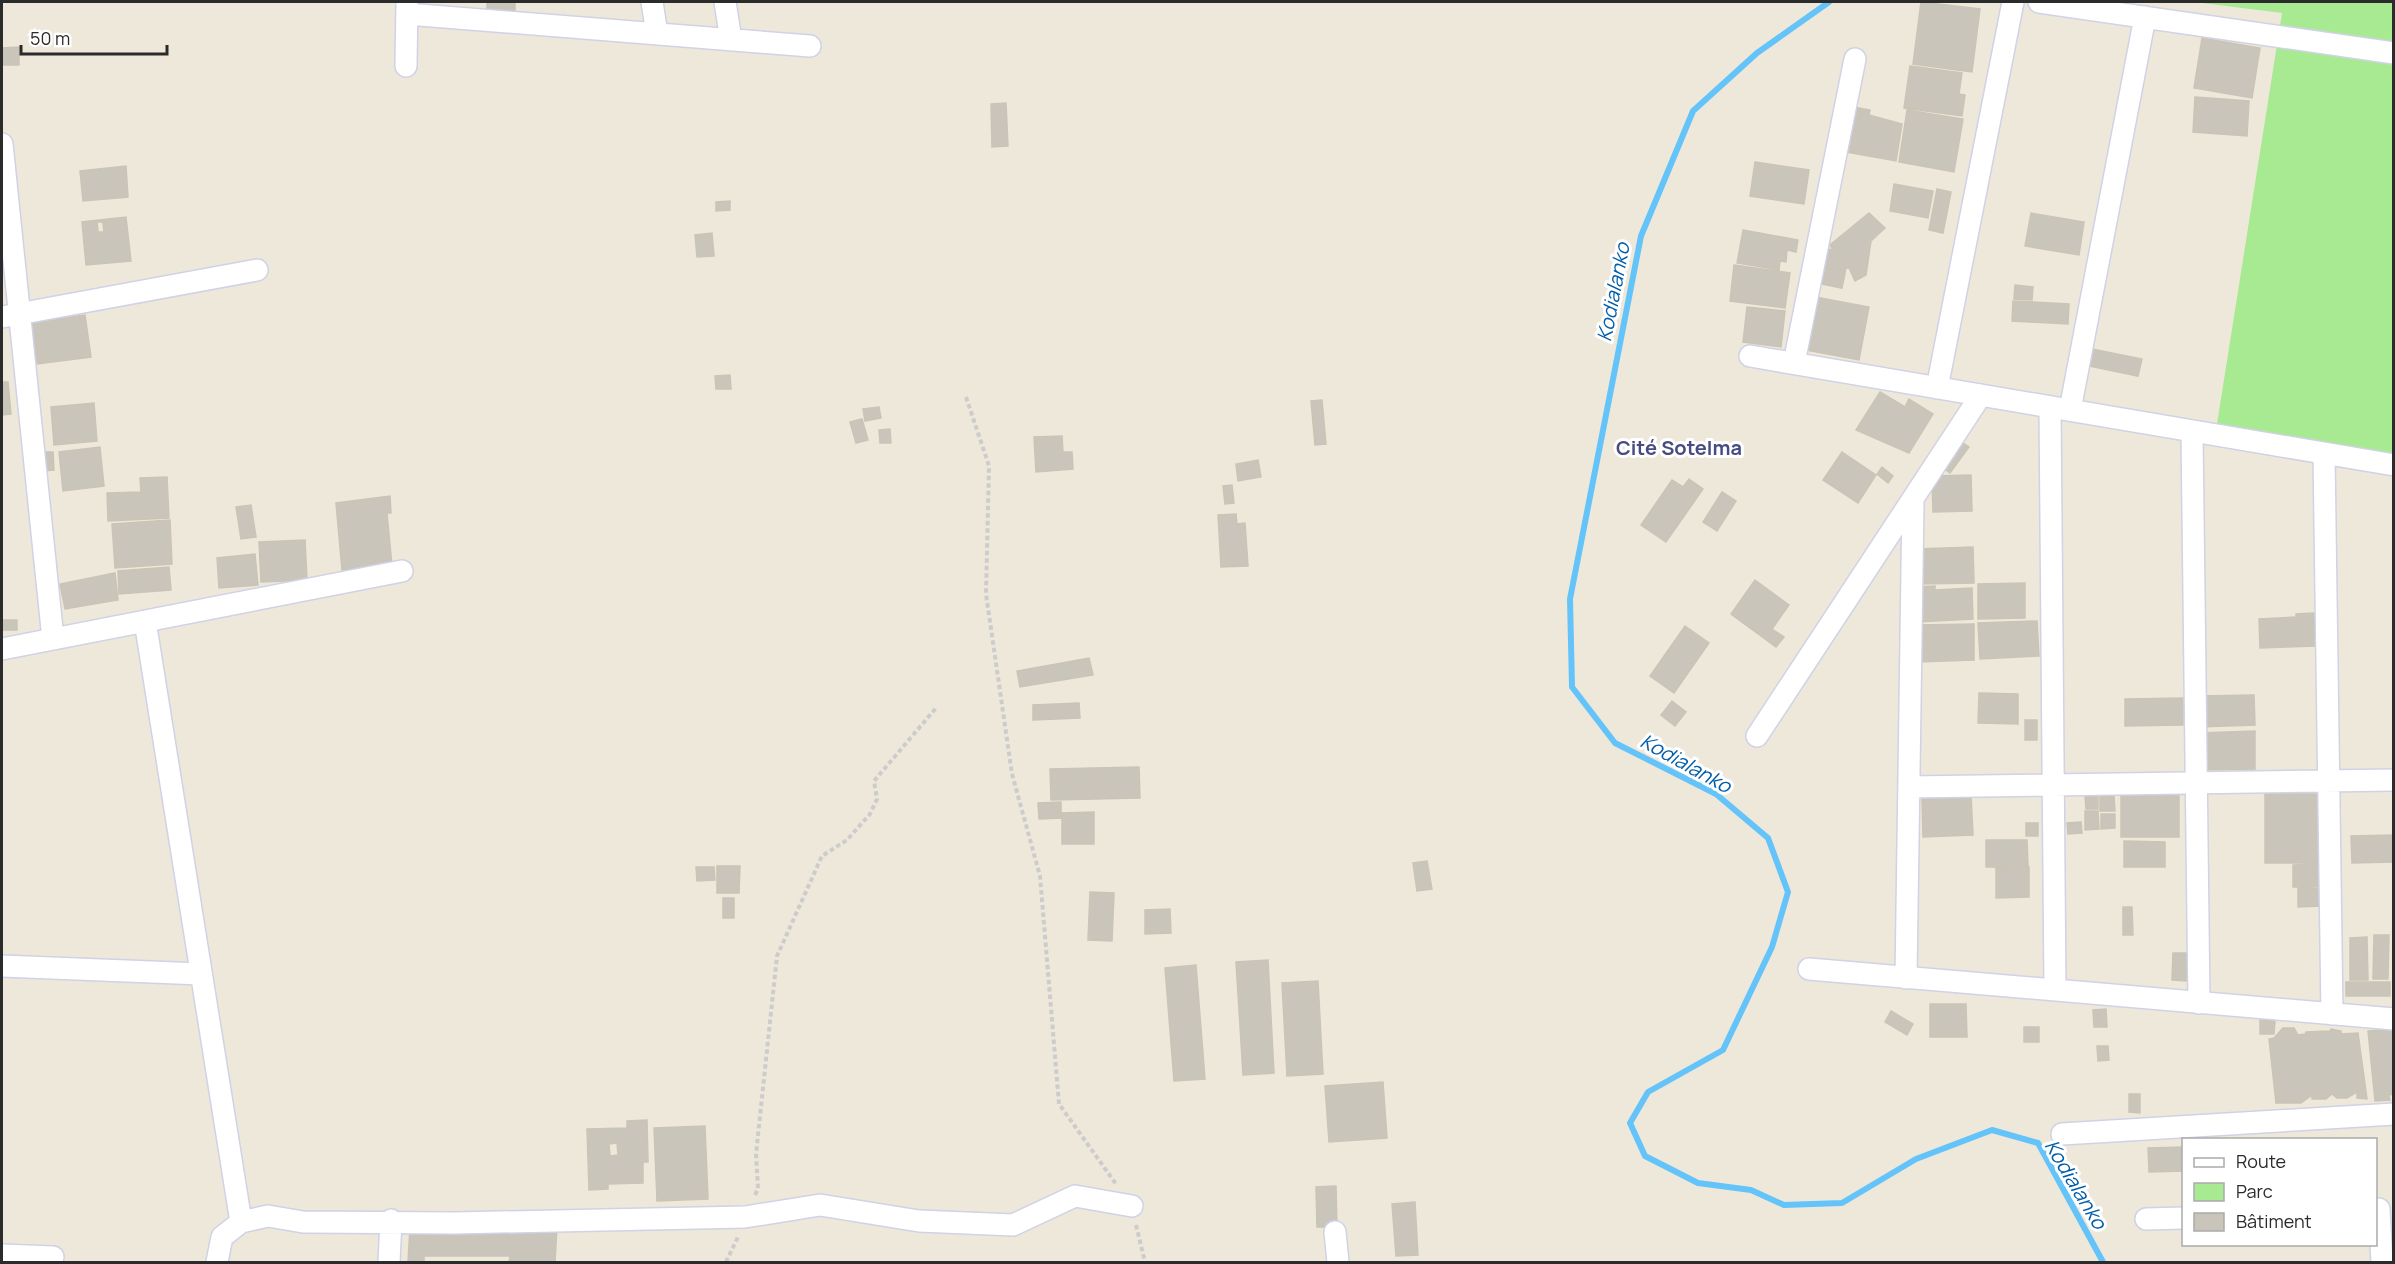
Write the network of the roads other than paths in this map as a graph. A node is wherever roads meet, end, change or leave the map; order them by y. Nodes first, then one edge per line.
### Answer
1 (652, 2) edge
2 (725, 2) edge
3 (2013, 2) edge
4 (2039, 2) edge
5 (407, 8) edge
6 (2145, 17) junction
7 (657, 34) junction
8 (731, 40) junction
9 (810, 46) dead end
10 (2394, 53) edge
11 (1855, 59) dead end
12 (406, 66) dead end
13 (2, 144) edge
14 (4, 193) edge
15 (257, 270) dead end
16 (11, 316) edge
17 (1750, 356) dead end
18 (1794, 363) junction
19 (1937, 388) junction
20 (1981, 395) junction
21 (2060, 409) junction
22 (2192, 431) junction
23 (2324, 454) junction
24 (2394, 465) edge
25 (1912, 501) junction
26 (402, 571) dead end
27 (145, 621) junction
28 (53, 639) junction
29 (2, 649) edge
30 (1757, 736) dead end
31 (2394, 780) edge
32 (2328, 781) junction
33 (2195, 783) junction
34 (2052, 784) junction
35 (1909, 787) junction
36 (2, 966) edge
37 (1809, 969) dead end
38 (201, 974) junction
39 (1906, 978) junction
40 (2055, 990) junction
41 (2199, 1003) junction
42 (2332, 1014) junction
43 (2394, 1019) edge
44 (2394, 1114) edge
45 (2062, 1134) dead end
46 (1132, 1206) road end
47 (2383, 1209) edge
48 (2182, 1218) edge
49 (2146, 1219) dead end
50 (391, 1220) junction
51 (241, 1222) junction
52 (1335, 1232) dead end
53 (2, 1255) edge
54 (53, 1257) dead end
55 (217, 1263) edge
56 (389, 1263) edge
57 (1338, 1263) edge
58 (2382, 1263) edge

1 - 7 street
2 - 8 street
3 - 19 street
4 - 6 street
5 - 7 street
5 - 12 street
6 - 10 street
6 - 21 street
7 - 8 street
8 - 9 street
11 - 18 street
13 - 14 street
14 - 16 street
15 - 16 street
16 - 28 street
17 - 18 street
18 - 19 street
19 - 20 street
20 - 21 street
20 - 25 street
21 - 22 street
21 - 34 street
22 - 23 street
22 - 33 street
23 - 24 street
23 - 32 street
25 - 30 street
25 - 35 street
26 - 27 street
27 - 28 street
27 - 38 street
28 - 29 street
31 - 32 street
32 - 33 street
32 - 42 street
33 - 34 street
33 - 41 street
34 - 35 street
34 - 40 street
35 - 39 street
36 - 38 street
37 - 39 street
38 - 51 street
39 - 40 street
40 - 41 street
41 - 42 street
42 - 43 street
44 - 45 street
46 - 50 street
47 - 58 street
48 - 49 street
50 - 51 street
50 - 56 street
51 - 55 street
52 - 57 street
53 - 54 street

